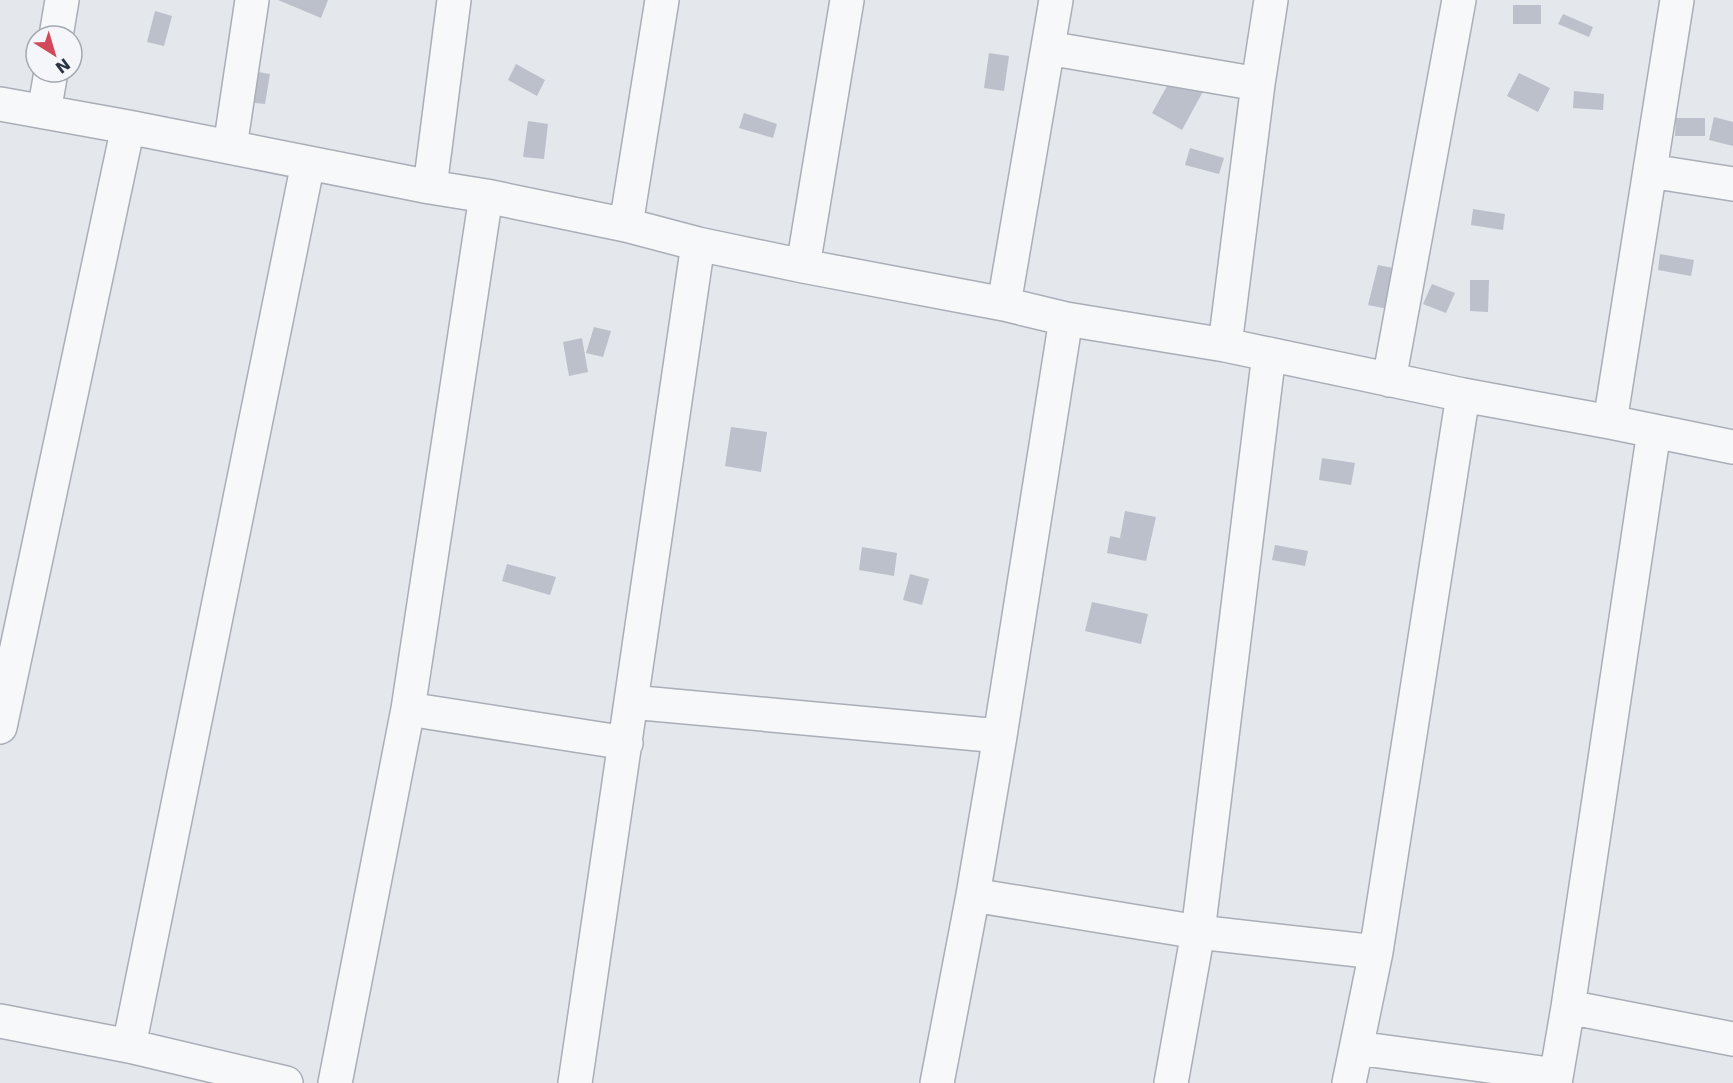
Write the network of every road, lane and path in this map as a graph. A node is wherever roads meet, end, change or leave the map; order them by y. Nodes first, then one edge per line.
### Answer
1 (62, 0) edge
2 (252, 0) edge
3 (454, 0) edge
4 (662, 0) edge
5 (847, 0) edge
6 (1056, 0) edge
7 (1271, 0) edge
8 (1460, 0) edge
9 (1677, 0) edge
10 (58, 24) edge
11 (1048, 48) junction
12 (49, 84) edge
13 (1258, 84) junction
14 (0, 104) edge
15 (44, 112) junction
16 (128, 127) junction
17 (230, 147) junction
18 (308, 163) junction
19 (1650, 171) junction
20 (1733, 184) edge
21 (430, 187) junction
22 (486, 196) junction
23 (626, 225) junction
24 (698, 244) junction
25 (803, 266) junction
26 (1004, 304) junction
27 (1066, 319) junction
28 (1225, 345) junction
29 (1269, 354) junction
30 (1389, 380) junction
31 (1463, 395) junction
32 (1610, 422) junction
33 (1654, 431) junction
34 (1733, 447) edge
35 (631, 702) junction
36 (408, 709) junction
37 (0, 728) edge
38 (1000, 736) junction
39 (626, 743) junction
40 (973, 895) junction
41 (1198, 932) junction
42 (1376, 952) junction
43 (1568, 1007) junction
44 (0, 1021) edge
45 (1733, 1039) edge
46 (129, 1046) junction
47 (1357, 1048) junction
48 (1555, 1079) edge
49 (286, 1083) edge
50 (334, 1083) edge
51 (575, 1083) edge
52 (937, 1083) edge
53 (1171, 1083) edge
54 (1349, 1083) edge

1 - 10 street
2 - 17 street
3 - 21 street
4 - 23 street
5 - 25 street
6 - 11 street
7 - 13 street
8 - 30 street
9 - 19 street
11 - 13 street
11 - 26 street
12 - 15 street
13 - 28 street
14 - 15 street
15 - 16 street
16 - 17 street
16 - 37 street
17 - 18 street
18 - 21 street
18 - 46 street
19 - 20 street
19 - 32 street
21 - 22 street
22 - 23 street
22 - 36 street
23 - 24 street
24 - 25 street
24 - 35 street
25 - 26 street
26 - 27 street
27 - 28 street
27 - 38 street
28 - 29 street
29 - 30 street
29 - 41 street
30 - 31 street
31 - 32 street
31 - 42 street
32 - 33 street
33 - 34 street
33 - 43 street
35 - 38 street
35 - 39 street
36 - 39 street
36 - 50 street
38 - 40 street
39 - 51 street
40 - 41 street
40 - 52 street
41 - 42 street
41 - 53 street
42 - 47 street
43 - 45 street
43 - 48 street
44 - 46 street
46 - 49 street
47 - 48 street
47 - 54 street

